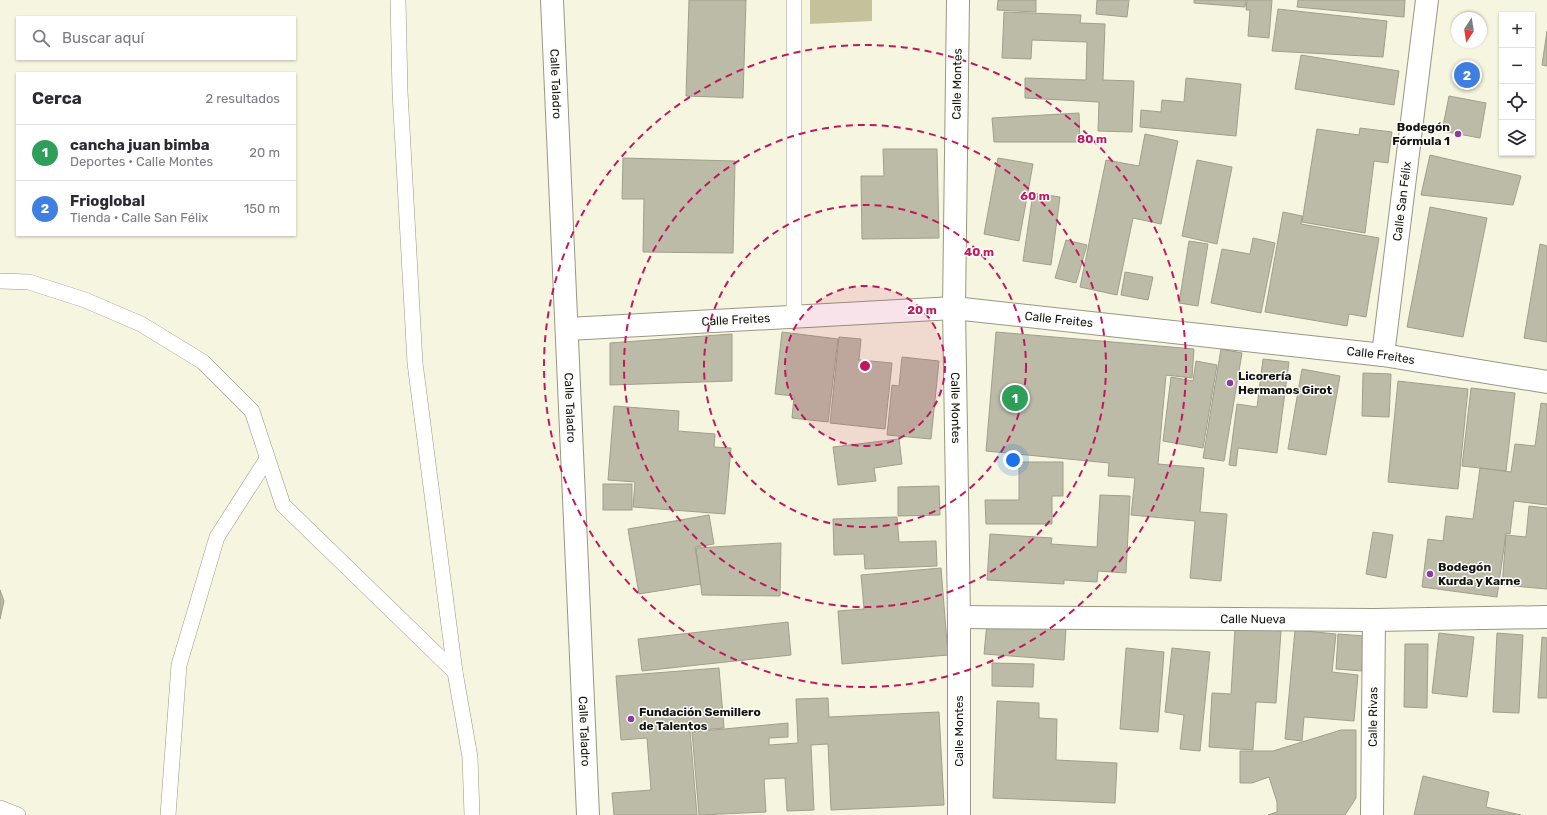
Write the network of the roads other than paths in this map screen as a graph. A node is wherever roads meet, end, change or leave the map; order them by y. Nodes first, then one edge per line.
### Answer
1 (398, 0) edge
2 (552, 0) edge
3 (794, 0) edge
4 (958, 0) edge
5 (1427, 0) edge
6 (0, 281) edge
7 (954, 308) junction
8 (794, 316) junction
9 (568, 329) junction
10 (1383, 355) junction
11 (1547, 382) edge
12 (267, 459) junction
13 (959, 617) junction
14 (1547, 617) edge
15 (1374, 620) junction
16 (455, 672) junction
17 (0, 808) edge
18 (18, 815) edge
19 (168, 815) edge
20 (472, 815) edge
21 (588, 815) edge
22 (959, 815) edge
23 (1372, 815) edge

1 - 16 lane
2 - 9 street, Calle Taladro
3 - 8 lane
4 - 7 street, Calle Montes
5 - 10 street, Calle San Félix
6 - 12 lane
7 - 8 street, Calle Freites
7 - 10 street, Calle Freites
7 - 13 street, Calle Montes
8 - 9 street, Calle Freites
9 - 21 street, Calle Taladro
10 - 11 street, Calle Freites
12 - 16 lane
12 - 19 lane
13 - 15 street, Calle Nueva
13 - 22 street, Calle Montes
14 - 15 street, Calle Nueva
15 - 23 street, Calle Rivas
16 - 20 lane
17 - 18 lane

